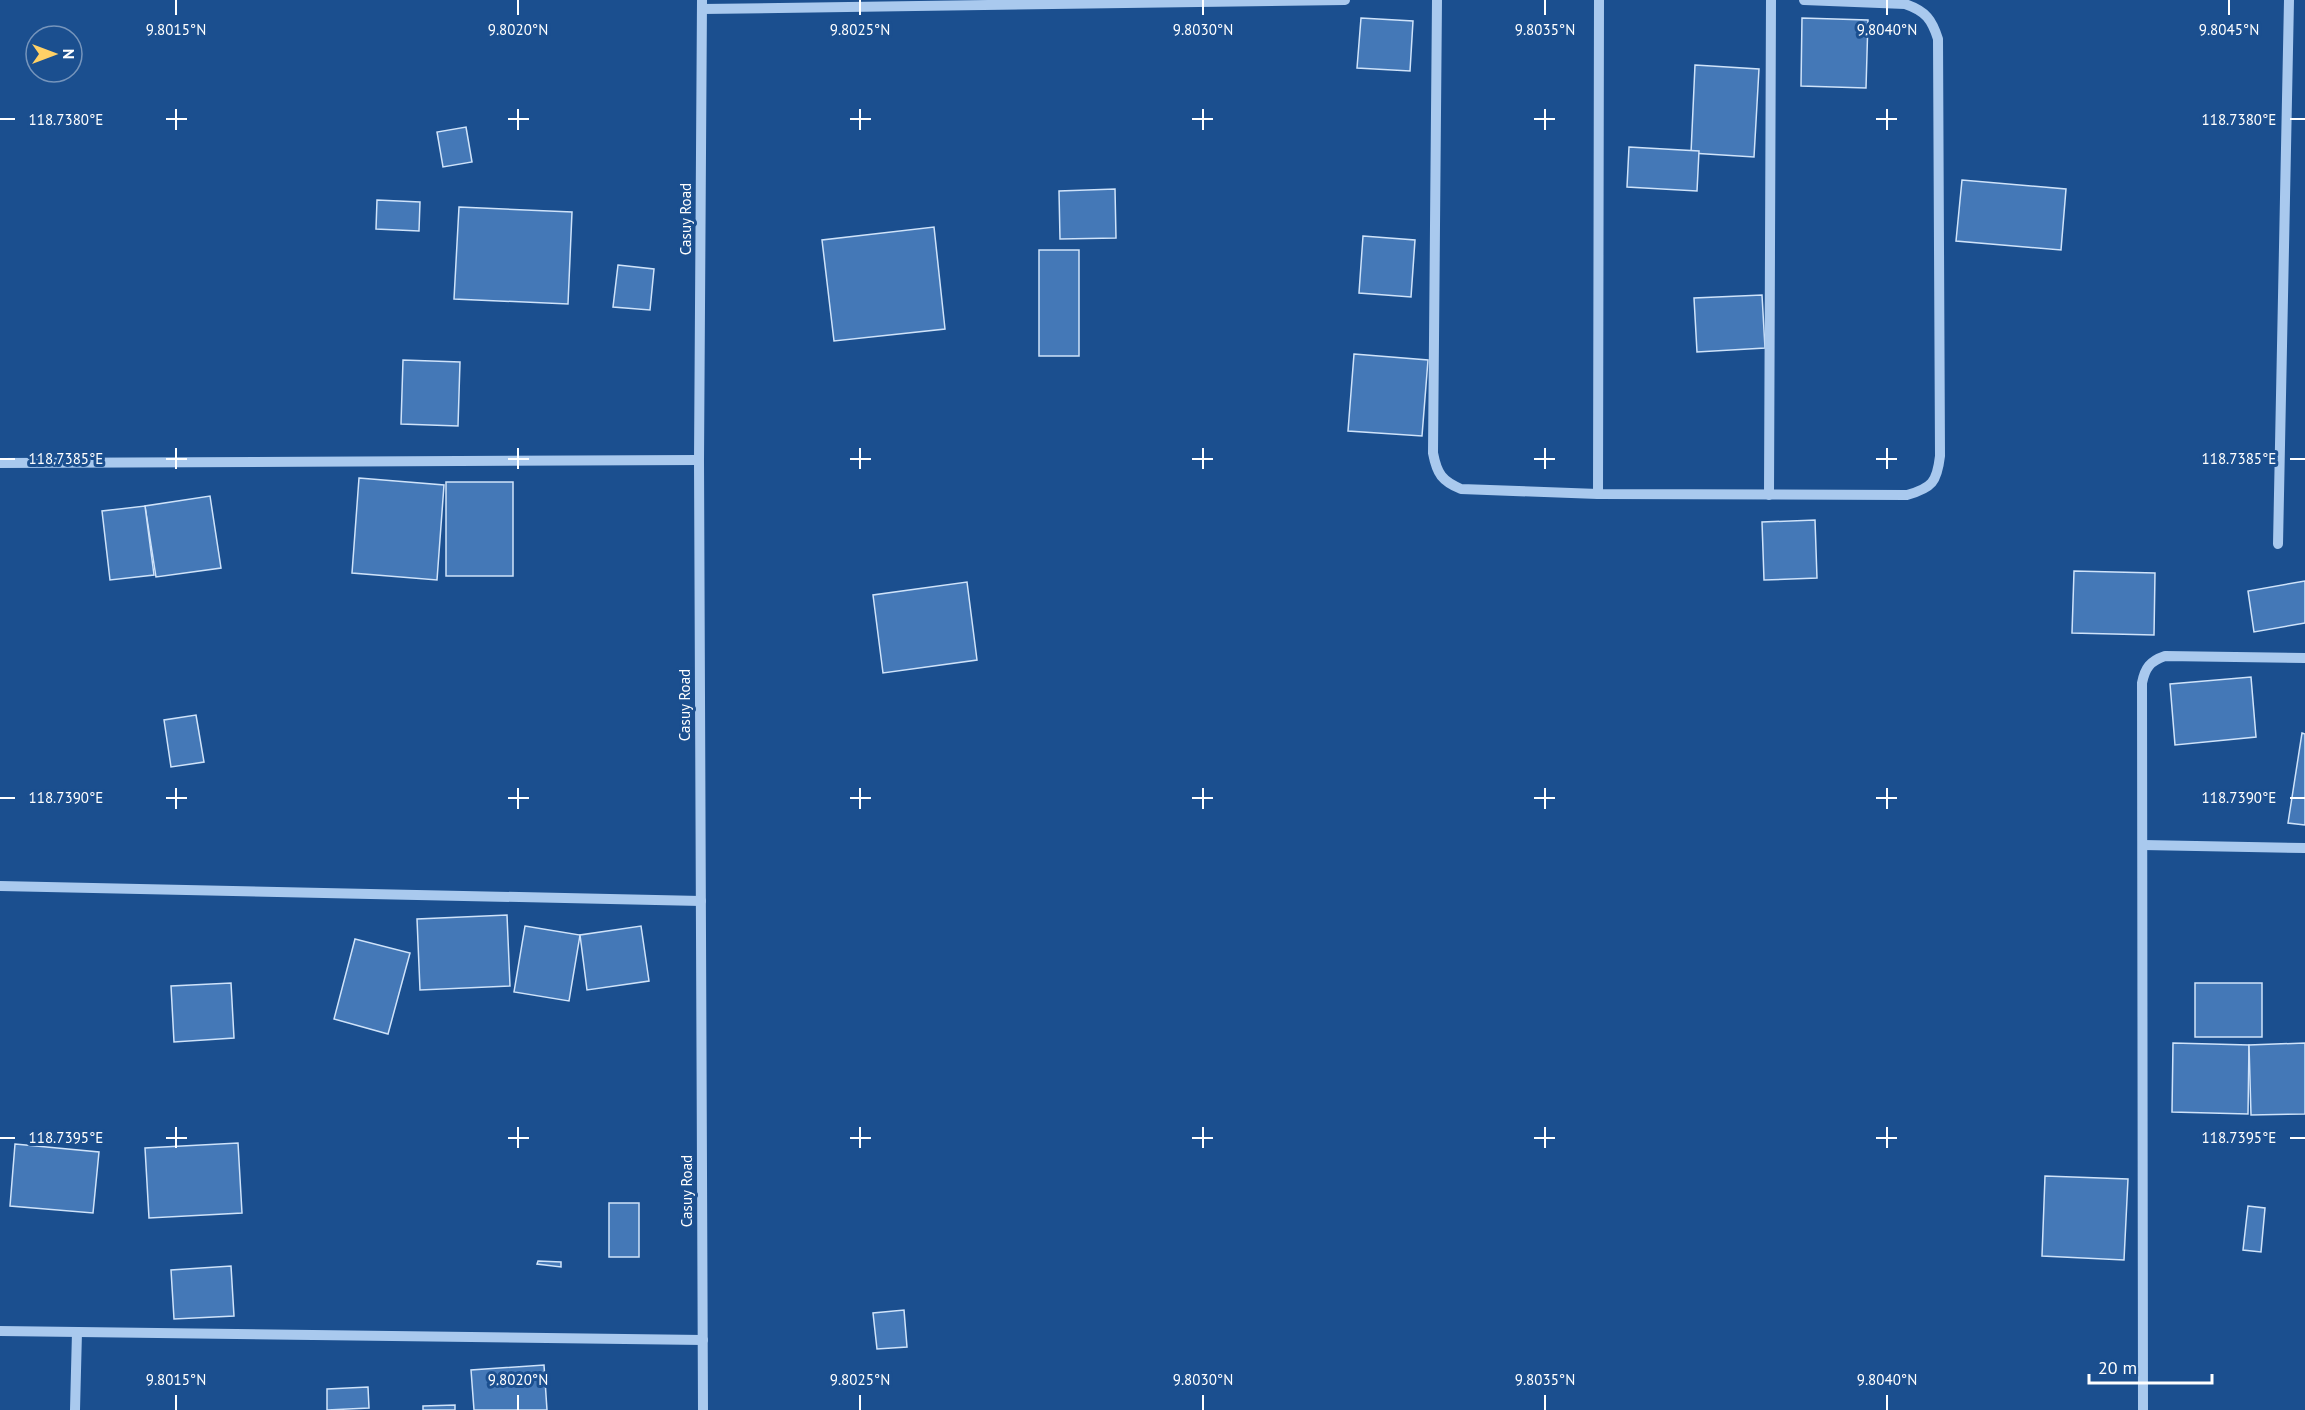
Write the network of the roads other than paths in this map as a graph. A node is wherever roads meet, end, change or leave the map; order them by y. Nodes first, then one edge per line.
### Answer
1 (1345, 0) edge
2 (1437, 0) edge
3 (1599, 0) edge
4 (1771, 0) edge
5 (1804, 0) edge
6 (2289, 0) edge
7 (702, 5) edge
8 (699, 460) junction
9 (0, 463) edge
10 (1598, 494) junction
11 (1768, 495) junction
12 (2278, 544) dead end
13 (2305, 658) edge
14 (2143, 845) junction
15 (2305, 848) edge
16 (0, 885) edge
17 (701, 901) junction
18 (0, 1332) edge
19 (77, 1332) junction
20 (703, 1340) junction
21 (75, 1410) edge
22 (703, 1410) edge
23 (2143, 1410) edge

1 - 7 street
2 - 10 street
3 - 10 street
4 - 11 street
5 - 11 street
6 - 12 street
7 - 8 street, Casuy Road
8 - 9 street
8 - 17 street, Casuy Road
10 - 11 street
13 - 14 street
14 - 15 street
14 - 23 street
16 - 17 street
17 - 20 street, Casuy Road
18 - 19 street
19 - 20 street
19 - 21 street
20 - 22 street, Casuy Road

